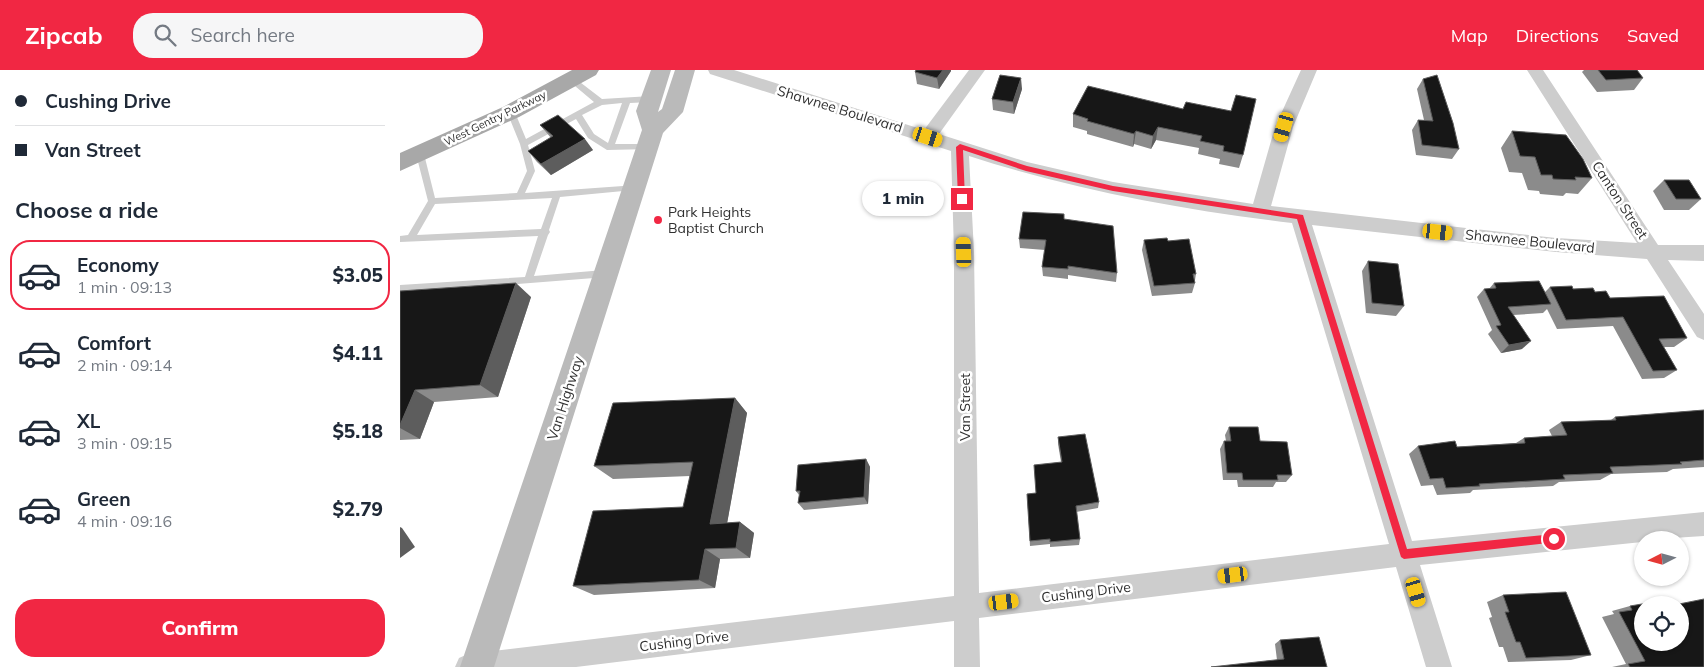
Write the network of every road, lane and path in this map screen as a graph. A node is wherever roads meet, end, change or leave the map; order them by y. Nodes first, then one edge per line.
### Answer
1 (661, 70) edge
2 (685, 70) edge
3 (716, 70) edge
4 (977, 70) edge
5 (1309, 70) edge
6 (1535, 70) edge
7 (581, 75) edge
8 (652, 99) junction
9 (600, 102) junction
10 (626, 102) junction
11 (510, 112) junction
12 (578, 115) junction
13 (928, 137) junction
14 (650, 138) junction
15 (524, 144) junction
16 (960, 147) junction
17 (610, 148) junction
18 (420, 154) junction
19 (400, 163) edge
20 (634, 186) junction
21 (558, 194) junction
22 (520, 195) junction
23 (432, 201) junction
24 (1260, 212) junction
25 (1300, 217) junction
26 (546, 232) junction
27 (400, 239) edge
28 (410, 239) junction
29 (1655, 252) junction
30 (1704, 253) edge
31 (606, 274) junction
32 (528, 280) junction
33 (400, 288) edge
34 (1704, 331) edge
35 (1704, 524) edge
36 (1404, 554) junction
37 (966, 607) junction
38 (468, 667) edge
39 (477, 667) edge
40 (967, 667) edge
41 (1439, 667) edge

1 - 8 main road, Van Highway
2 - 14 main road, Van Highway
3 - 13 street, Shawnee Boulevard
4 - 13 street
5 - 24 street
6 - 29 street, Canton Street
7 - 9 lane
7 - 11 main road, West Gentry Parkway
8 - 10 lane
8 - 14 main road, Van Highway
9 - 10 lane
9 - 12 lane
10 - 17 lane
11 - 15 lane
11 - 18 main road, West Gentry Parkway
12 - 15 lane
12 - 17 lane
13 - 16 street, Shawnee Boulevard
14 - 17 lane
14 - 20 main road, Van Highway
15 - 22 lane
16 - 24 street, Shawnee Boulevard
16 - 37 street, Van Street
18 - 19 main road, West Gentry Parkway
18 - 23 lane
20 - 21 lane
20 - 31 main road, Van Highway
21 - 22 lane
21 - 26 lane
22 - 23 lane
23 - 28 lane
24 - 25 street, Shawnee Boulevard
25 - 29 street, Shawnee Boulevard
25 - 36 street
26 - 28 lane
26 - 32 lane
27 - 28 lane
29 - 30 street, Shawnee Boulevard
29 - 34 street, Canton Street
31 - 32 lane
31 - 39 main road, Van Highway
32 - 33 lane
35 - 36 street, Cushing Drive
36 - 37 street, Cushing Drive
36 - 41 street
37 - 39 street, Cushing Drive
37 - 40 street, Van Street
38 - 39 street, Cushing Drive

